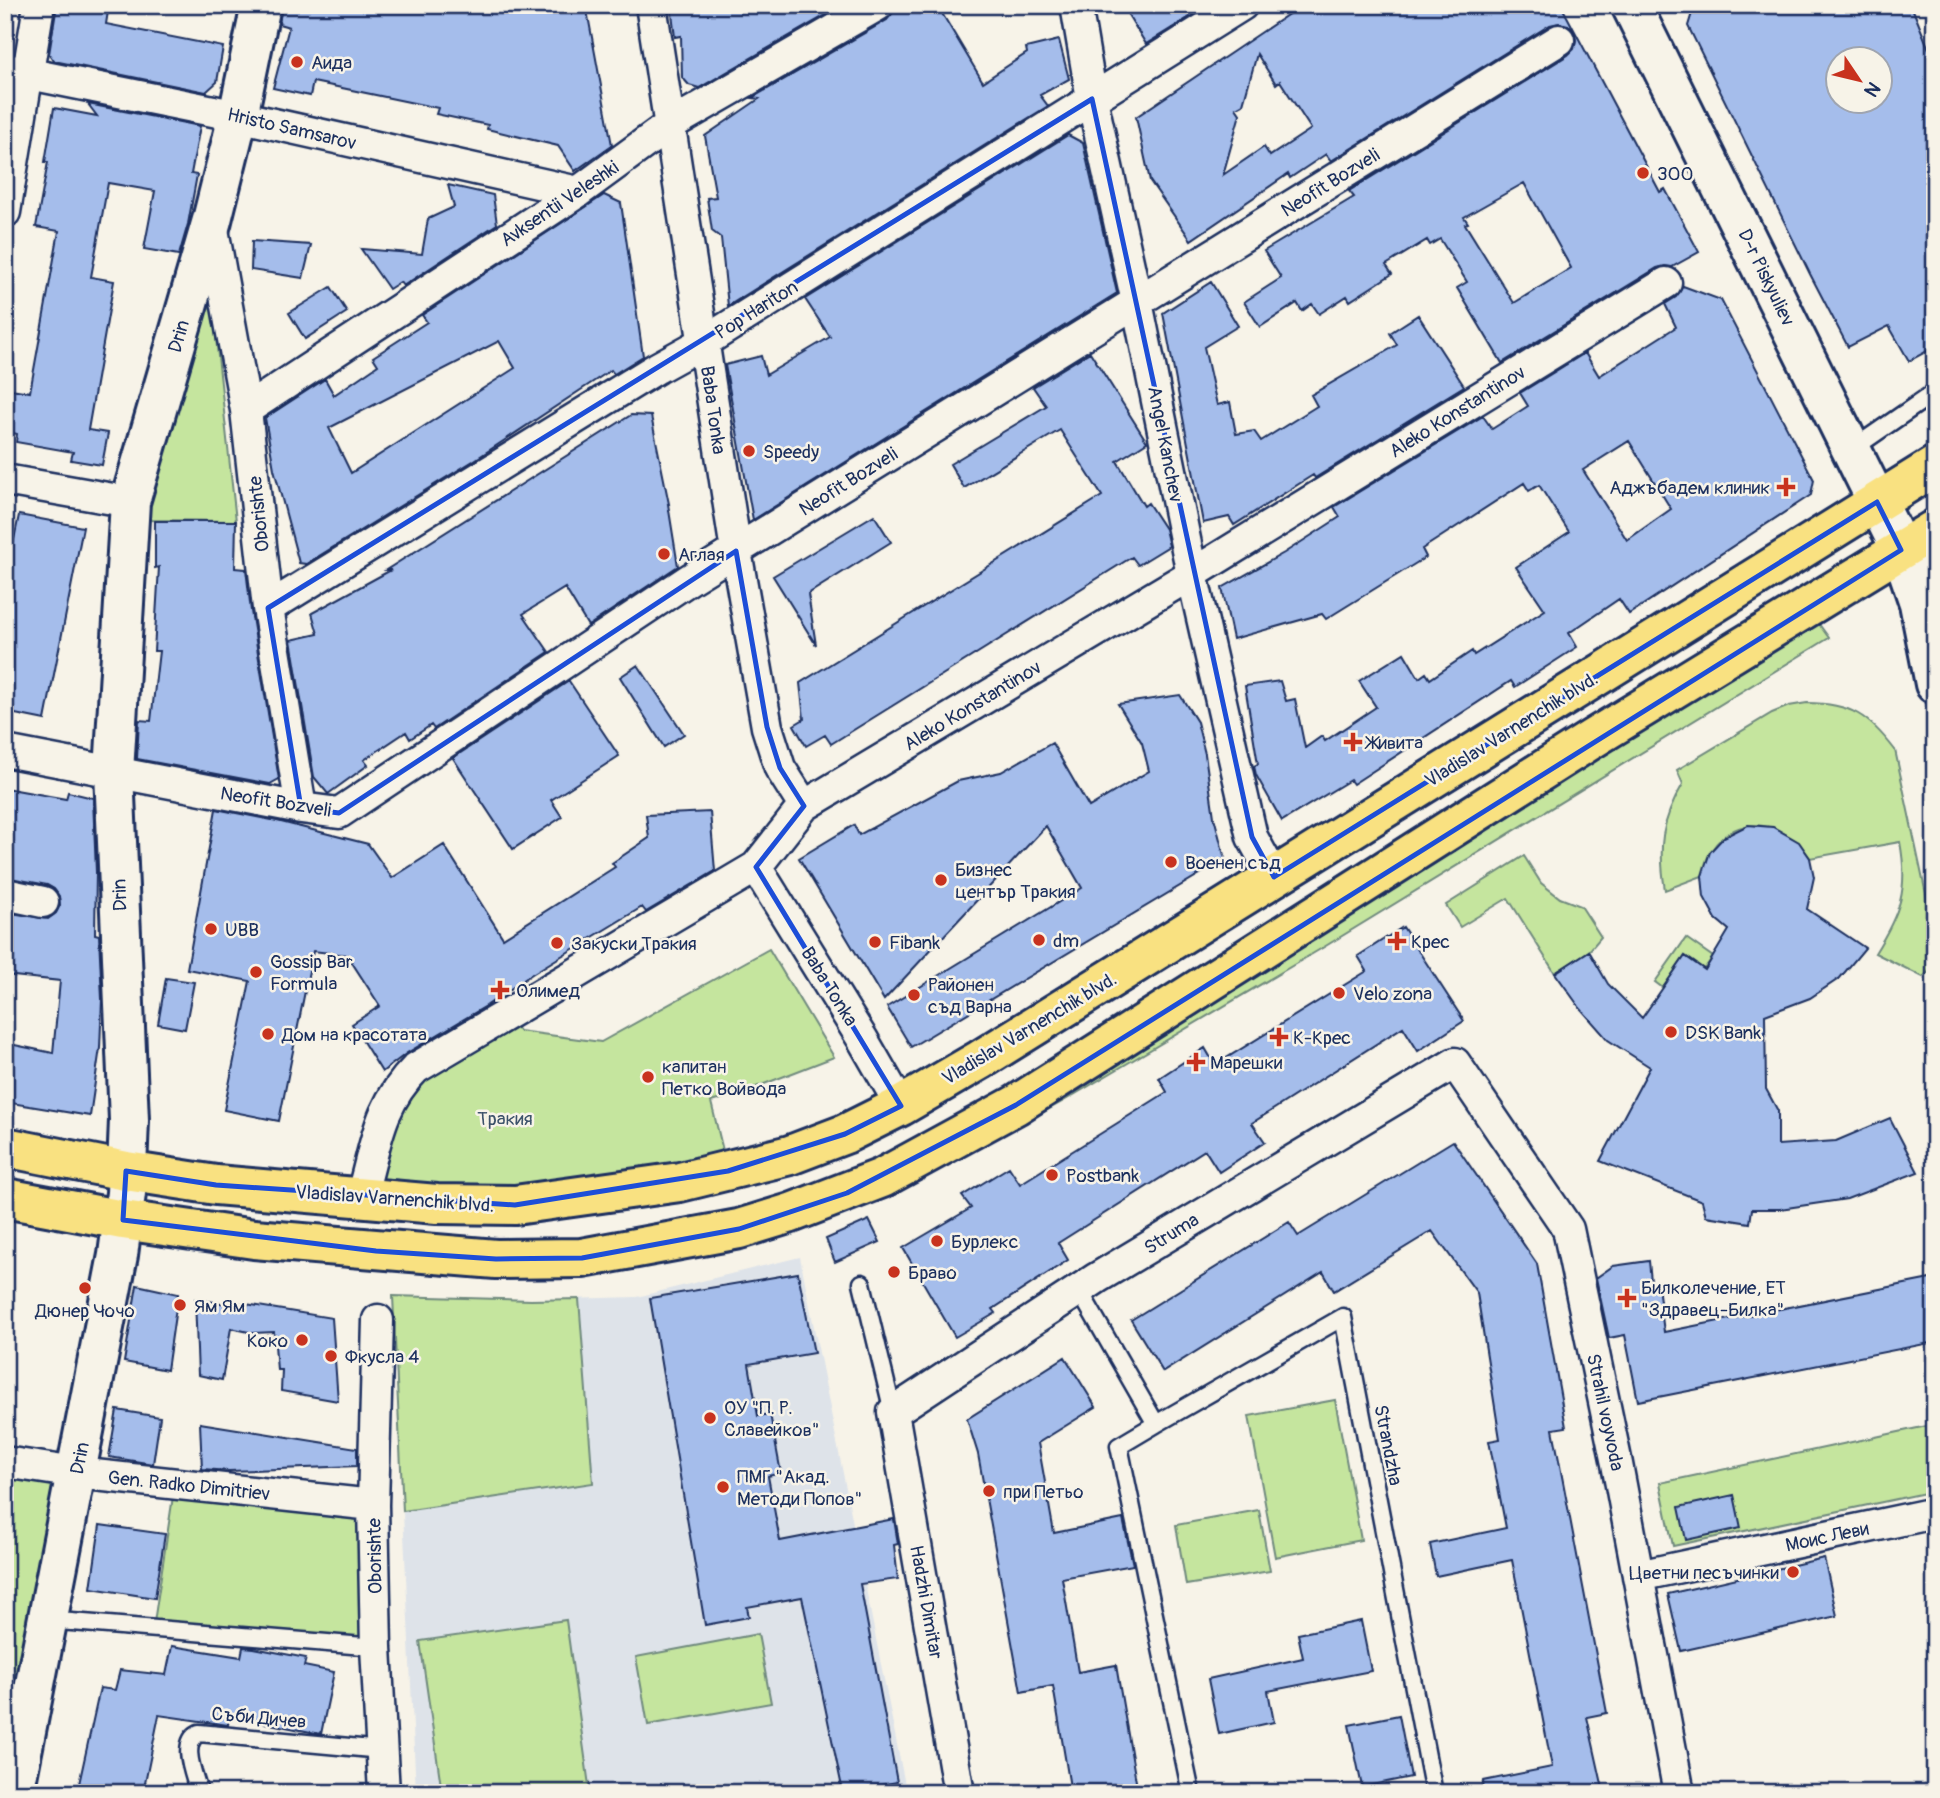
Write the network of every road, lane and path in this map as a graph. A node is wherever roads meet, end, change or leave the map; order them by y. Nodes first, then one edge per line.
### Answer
1 (39, 5) edge
2 (261, 5) edge
3 (651, 5) edge
4 (878, 5) edge
5 (1076, 5) edge
6 (1242, 5) edge
7 (1631, 5) edge
8 (1559, 40) dead end
9 (17, 71) edge
10 (1092, 99) junction
11 (238, 116) junction
12 (668, 126) junction
13 (579, 192) junction
14 (5, 212) edge
15 (212, 220) junction
16 (1666, 283) dead end
17 (1137, 302) junction
18 (704, 342) junction
19 (1935, 392) edge
20 (246, 410) junction
21 (1852, 450) junction
22 (1935, 466) edge
23 (5, 480) edge
24 (130, 502) junction
25 (1877, 502) junction
26 (1935, 529) edge
27 (1901, 550) junction
28 (736, 551) junction
29 (1192, 574) junction
30 (268, 608) junction
31 (1935, 684) edge
32 (5, 751) edge
33 (114, 772) junction
34 (804, 806) junction
35 (302, 808) junction
36 (756, 867) junction
37 (1274, 877) junction
38 (5, 894) edge
39 (43, 902) dead end
40 (1455, 1063) joint
41 (901, 1106) junction
42 (5, 1147) edge
43 (126, 1171) junction
44 (360, 1197) junction
45 (5, 1198) edge
46 (123, 1220) junction
47 (862, 1283) dead end
48 (1079, 1290) junction
49 (378, 1320) dead end
50 (893, 1412) junction
51 (1156, 1424) junction
52 (5, 1462) edge
53 (76, 1473) junction
54 (373, 1505) junction
55 (1935, 1513) edge
56 (1638, 1576) junction
57 (47, 1620) junction
58 (376, 1647) junction
59 (382, 1749) junction
60 (14, 1793) edge
61 (199, 1793) edge
62 (384, 1793) edge
63 (959, 1793) edge
64 (1191, 1793) edge
65 (1434, 1793) edge
66 (1679, 1793) edge

1 - 9 street
2 - 11 street, Drin
3 - 12 street, Baba Tonka
4 - 12 street, Avksentii Veleshki
5 - 10 street, Angel Kanchev
6 - 10 street, Pop Hariton
7 - 21 street, D-r Piskyuliev
8 - 17 street, Neofit Bozveli
9 - 11 street, Hristo Samsarov
9 - 14 street
10 - 17 street, Angel Kanchev
10 - 18 street, Pop Hariton
11 - 13 street, Hristo Samsarov
11 - 15 street, Drin
12 - 13 street, Avksentii Veleshki
12 - 18 street, Baba Tonka
13 - 20 street, Avksentii Veleshki
15 - 20 street, Oborishte
15 - 24 street, Drin
16 - 29 street, Aleko Konstantinov
17 - 28 street, Neofit Bozveli
17 - 29 street, Angel Kanchev
18 - 28 street, Baba Tonka
18 - 30 street, Pop Hariton
19 - 21 lane
20 - 30 street, Oborishte
21 - 25 street, D-r Piskyuliev
22 - 25 main road, Vladislav Varnenchik blvd.
23 - 24 street
24 - 33 street, Drin
25 - 27 street, D-r Piskyuliev
25 - 37 main road, Vladislav Varnenchik blvd.
26 - 27 main road
27 - 31 street, D-r Piskyuliev
27 - 46 main road
28 - 34 street, Baba Tonka
28 - 35 street, Neofit Bozveli
29 - 34 street, Aleko Konstantinov
29 - 37 street, Angel Kanchev
30 - 35 street, Oborishte
32 - 33 street, Neofit Bozveli
33 - 35 street, Neofit Bozveli
33 - 43 street, Drin
34 - 36 street, Aleko Konstantinov
36 - 41 street, Baba Tonka
36 - 44 street, Aleko Konstantinov
37 - 41 main road, Vladislav Varnenchik blvd.
38 - 39 street
40 - 48 street, Struma
40 - 56 street, Strahil voyvoda
41 - 44 main road, Vladislav Varnenchik blvd.
42 - 43 main road, Vladislav Varnenchik blvd.
43 - 44 main road, Vladislav Varnenchik blvd.
43 - 46 street, Drin
45 - 46 main road
46 - 53 street, Drin
47 - 50 lane
48 - 50 street, Struma
48 - 51 lane
49 - 54 street, Oborishte
50 - 63 street, Hadzhi Dimitar
51 - 64 lane, Strandzha
51 - 65 lane, Strandzha
52 - 53 street, Gen. Radko Dimitriev
53 - 54 street, Gen. Radko Dimitriev
53 - 57 street, Drin
54 - 58 street, Oborishte
55 - 56 street, Моис Леви
56 - 66 street, Strahil voyvoda
57 - 58 lane
57 - 60 street, Drin
58 - 59 street, Oborishte
59 - 61 lane, Съби Дичев
59 - 62 street, Oborishte

